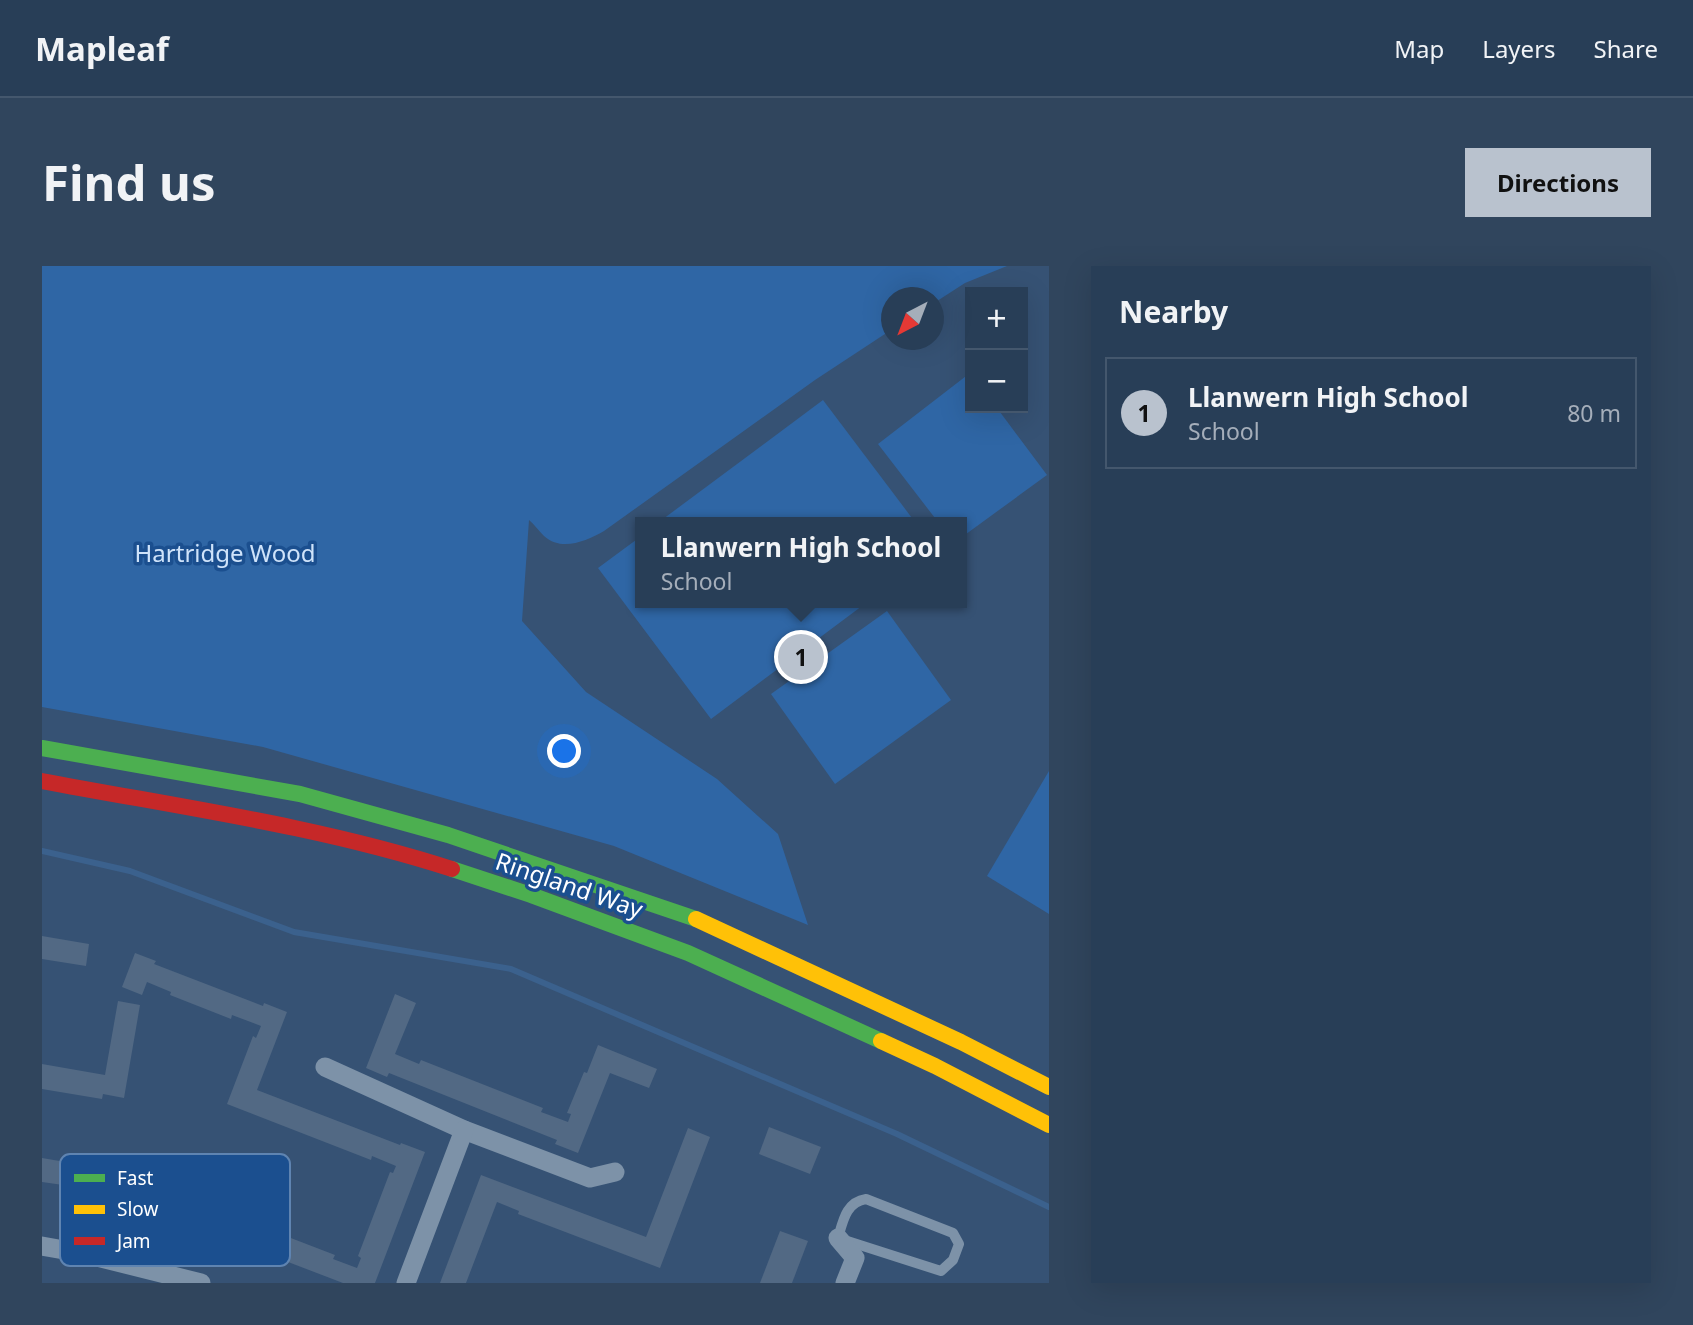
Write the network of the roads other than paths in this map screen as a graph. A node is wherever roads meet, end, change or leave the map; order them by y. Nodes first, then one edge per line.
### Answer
1 (42, 748) edge
2 (42, 781) edge
3 (325, 1067) dead end
4 (1049, 1087) edge
5 (1049, 1125) edge
6 (464, 1130) junction
7 (615, 1172) dead end
8 (838, 1238) junction
9 (42, 1246) edge
10 (60, 1249) edge
11 (133, 1266) edge
12 (201, 1283) edge
13 (406, 1283) edge
14 (845, 1283) edge

1 - 4 main road, Ringland Way
2 - 5 main road, Ringland Way
3 - 6 street
6 - 7 street
6 - 13 street
8 - 8 lane
8 - 14 street
9 - 10 street
11 - 12 street

